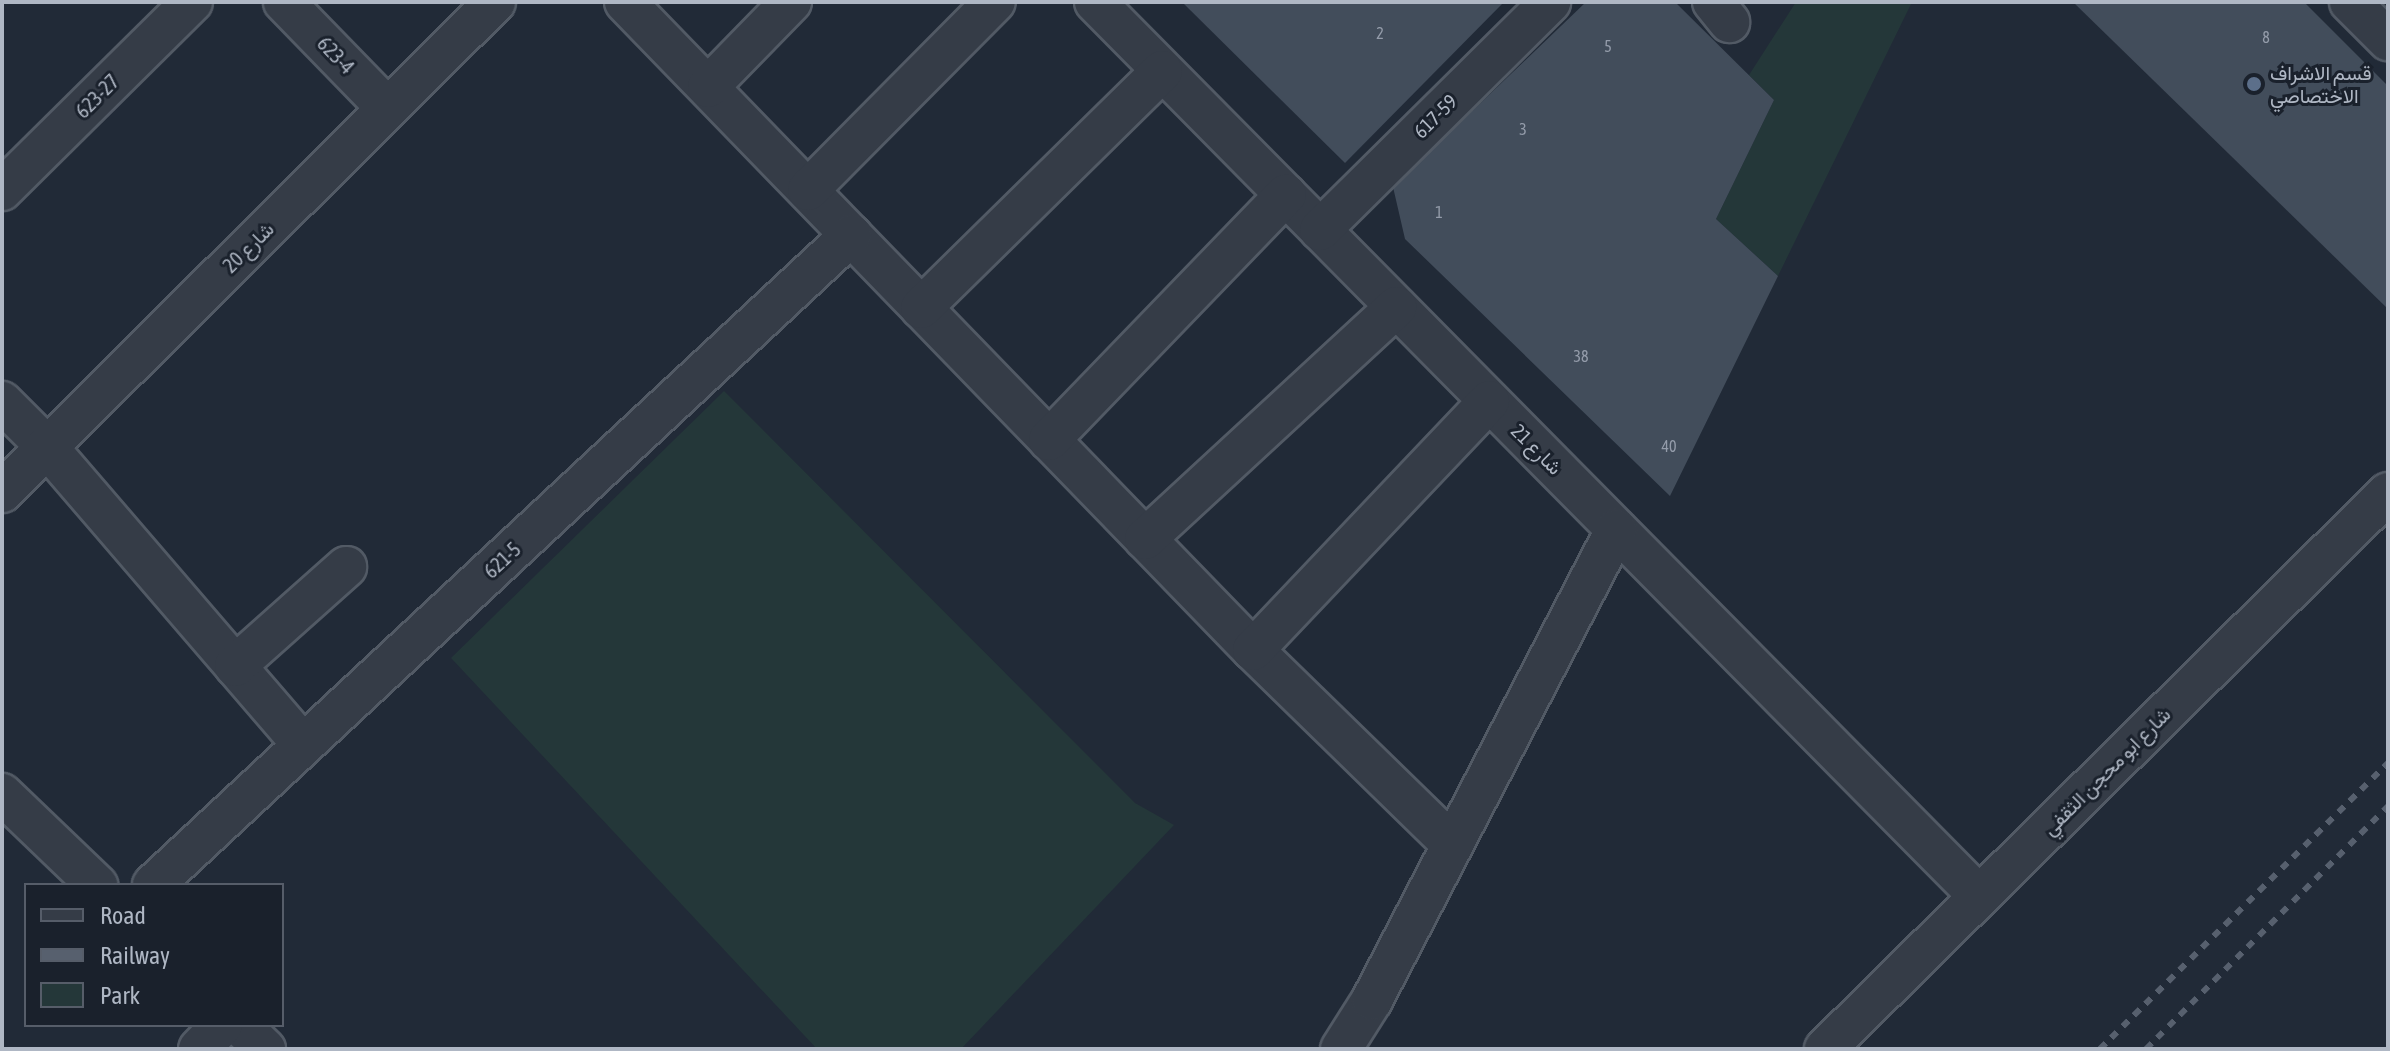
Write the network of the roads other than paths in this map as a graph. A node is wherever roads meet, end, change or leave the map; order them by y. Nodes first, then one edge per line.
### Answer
1 (192, 2) edge
2 (284, 2) edge
3 (495, 2) edge
4 (625, 2) edge
5 (791, 2) edge
6 (995, 2) edge
7 (1095, 2) edge
8 (1550, 2) edge
9 (2350, 2) edge
10 (2388, 40) edge
11 (1162, 71) junction
12 (708, 87) junction
13 (387, 108) junction
14 (2, 190) edge
15 (808, 190) junction
16 (1286, 195) junction
17 (1320, 230) junction
18 (851, 235) junction
19 (1396, 307) junction
20 (921, 308) junction
21 (1489, 401) junction
22 (2, 402) edge
23 (1049, 440) junction
24 (47, 447) junction
25 (2, 492) edge
26 (2388, 493) edge
27 (1616, 530) junction
28 (1145, 539) junction
29 (346, 567) dead end
30 (1253, 650) junction
31 (235, 666) junction
32 (303, 745) junction
33 (2, 794) edge
34 (1452, 844) junction
35 (95, 883) edge
36 (155, 883) edge
37 (1979, 896) junction
38 (220, 1027) edge
39 (242, 1027) edge
40 (199, 1049) edge
41 (265, 1049) edge
42 (1341, 1049) edge
43 (1825, 1049) edge

1 - 14 street, 623-27
2 - 13 street, 623-4
3 - 13 street, شارع 20
4 - 12 street
5 - 12 street
6 - 15 street
7 - 11 street, شارع 21
8 - 17 street, 617-59
9 - 10 street
11 - 16 street, شارع 21
11 - 20 street
12 - 15 street
13 - 24 street, شارع 20
15 - 18 street
16 - 17 street, شارع 21
16 - 23 street
17 - 19 street, شارع 21
18 - 20 street
18 - 32 street, 621-5
19 - 21 street, شارع 21
19 - 28 street
20 - 23 street
21 - 27 street, شارع 21
21 - 30 street
22 - 24 street
23 - 28 street
24 - 25 street, شارع 20
24 - 31 street
26 - 37 street, شارع ابو محجن الثقفي
27 - 34 street
27 - 37 street, شارع 21
28 - 30 street
29 - 31 street
30 - 34 street
31 - 32 street
32 - 36 street, 621-5
33 - 35 street
34 - 42 street
37 - 43 street, شارع ابو محجن الثقفي
38 - 40 street
39 - 41 street

